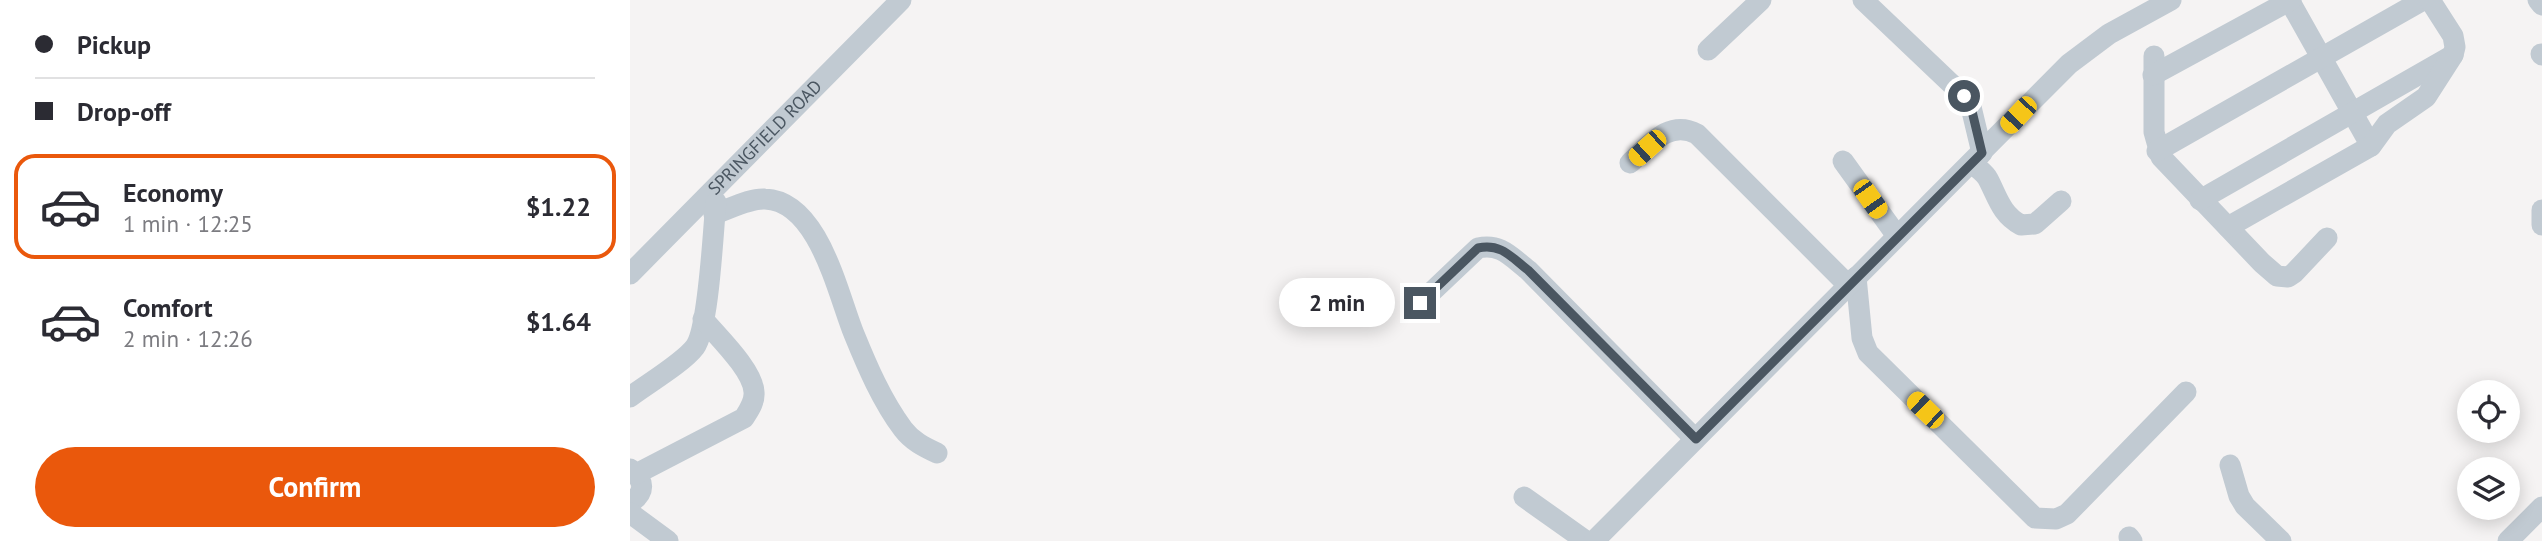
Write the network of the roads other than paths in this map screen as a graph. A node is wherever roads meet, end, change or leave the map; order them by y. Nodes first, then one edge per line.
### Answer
1 (901, 0) edge
2 (1760, 0) edge
3 (1863, 0) edge
4 (2171, 0) edge
5 (2424, 0) edge
6 (2430, 0) edge
7 (2538, 0) edge
8 (2282, 2) edge
9 (2542, 5) edge
10 (1708, 50) dead end
11 (2453, 55) junction
12 (2319, 57) junction
13 (2351, 113) junction
14 (2371, 146) junction
15 (2157, 151) junction
16 (1977, 158) junction
17 (1843, 161) dead end
18 (1630, 163) dead end
19 (717, 183) junction
20 (2200, 200) junction
21 (2062, 201) dead end
22 (2542, 210) edge
23 (715, 214) junction
24 (2542, 225) edge
25 (2228, 228) junction
26 (1897, 236) junction
27 (2327, 238) dead end
28 (630, 274) edge
29 (1852, 281) junction
30 (1420, 303) dead end
31 (703, 319) junction
32 (2186, 392) dead end
33 (630, 397) edge
34 (1696, 439) junction
35 (937, 453) dead end
36 (2230, 465) dead end
37 (633, 471) edge
38 (1524, 497) dead end
39 (630, 503) edge
40 (2542, 507) edge
41 (630, 513) edge
42 (668, 541) edge
43 (1586, 541) edge
44 (1594, 541) edge
45 (2281, 541) edge
46 (2508, 541) edge

1 - 19 street, SPRINGFIELD ROAD
2 - 10 street
3 - 16 street
4 - 16 street
5 - 12 street
6 - 11 street
7 - 9 street
8 - 12 street
8 - 15 street
11 - 13 street
11 - 14 street
12 - 13 street
12 - 15 street
13 - 14 street
13 - 20 street
14 - 25 street
15 - 20 street
16 - 21 street
16 - 26 street
17 - 26 street
18 - 29 street
19 - 23 street
19 - 28 street, SPRINGFIELD ROAD
20 - 25 street
22 - 24 street
23 - 31 street
23 - 35 street
25 - 27 street
26 - 29 street
29 - 32 street
29 - 34 street
30 - 34 street
31 - 33 street
31 - 37 street
34 - 44 street
36 - 45 street
37 - 39 street
38 - 43 street
40 - 46 street
41 - 42 street

